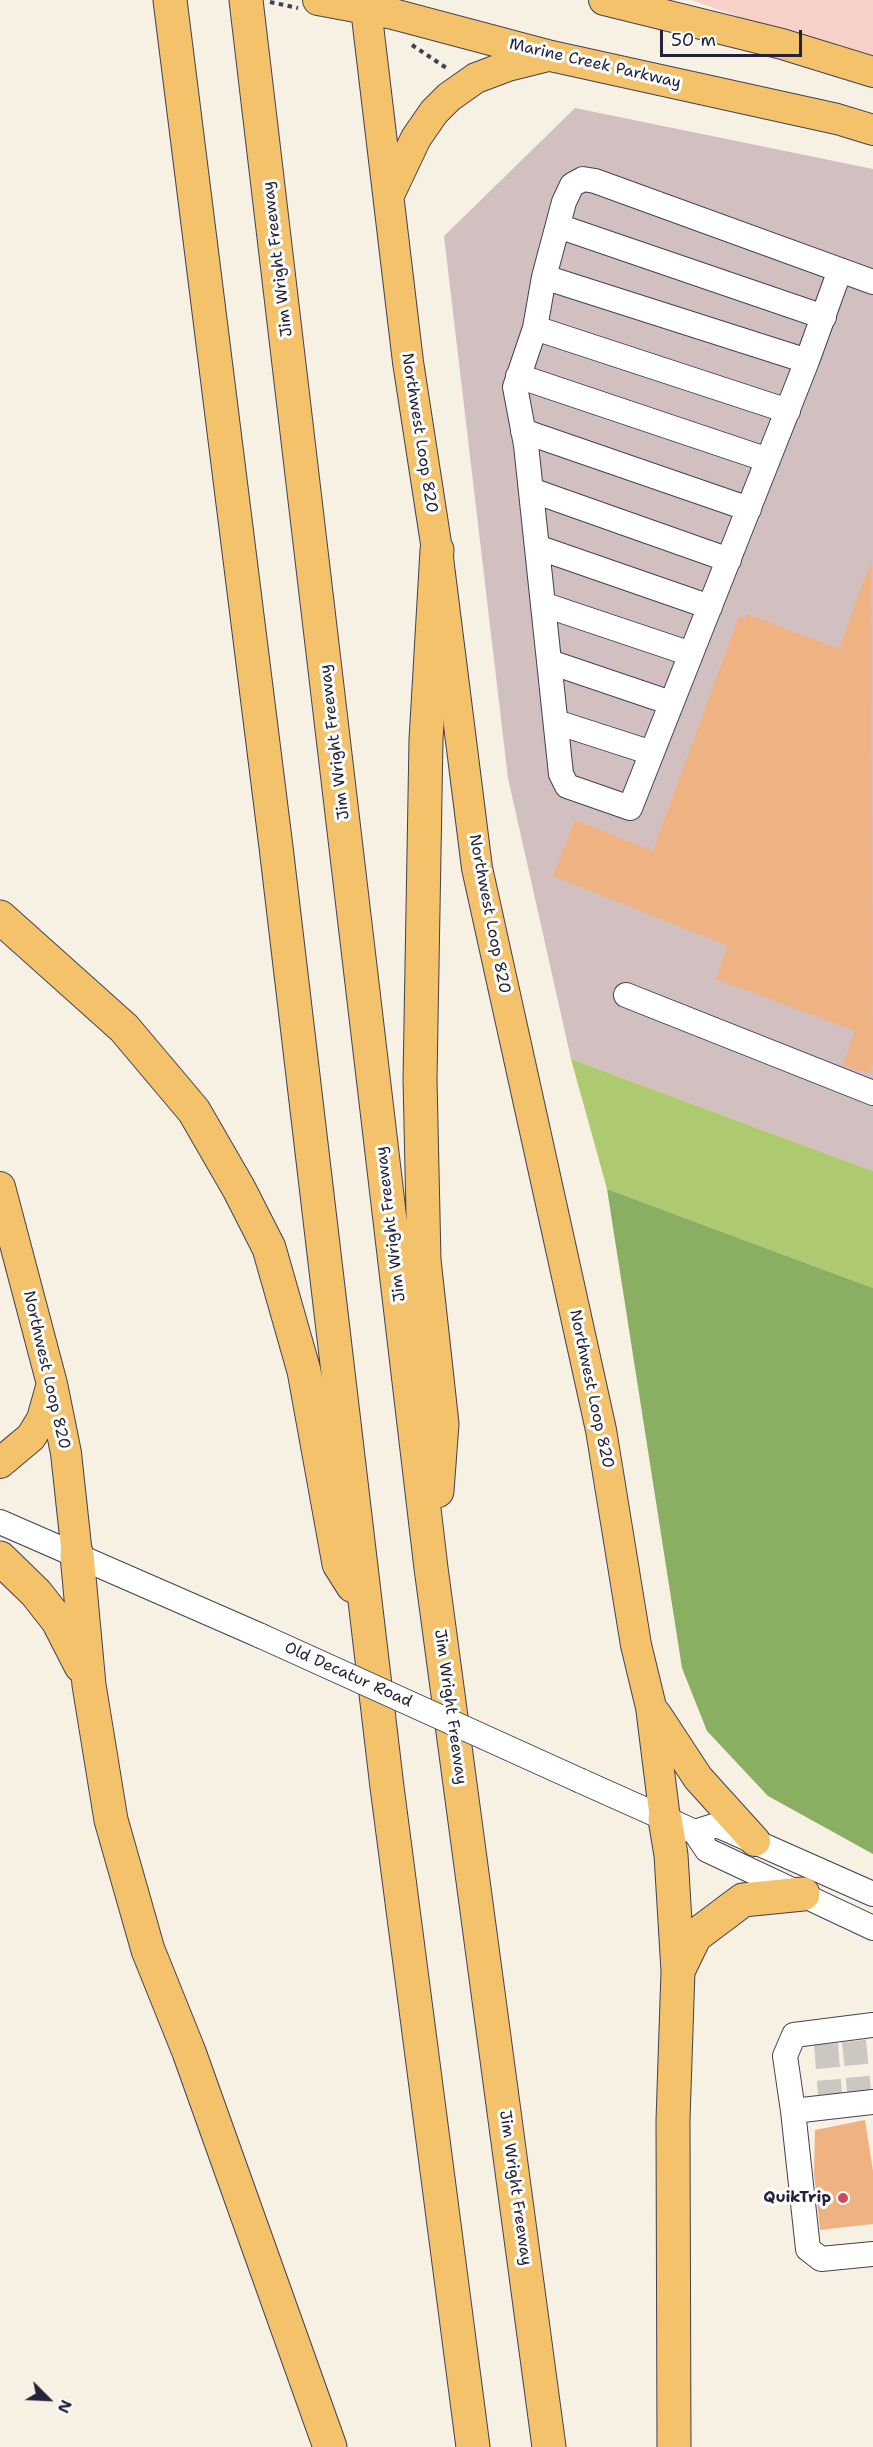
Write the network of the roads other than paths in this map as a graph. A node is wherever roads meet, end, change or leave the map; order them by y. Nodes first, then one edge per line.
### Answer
1 (170, 0) edge
2 (246, 0) edge
3 (318, 0) edge
4 (604, 0) edge
5 (366, 4) edge
6 (551, 56) junction
7 (873, 72) edge
8 (873, 130) edge
9 (389, 195) junction
10 (558, 226) junction
11 (840, 270) junction
12 (544, 277) junction
13 (873, 282) edge
14 (824, 317) junction
15 (536, 328) junction
16 (807, 361) junction
17 (518, 376) junction
18 (788, 411) junction
19 (523, 431) junction
20 (768, 460) junction
21 (531, 490) junction
22 (748, 509) junction
23 (537, 547) junction
24 (437, 550) junction
25 (729, 560) junction
26 (545, 605) junction
27 (710, 607) junction
28 (691, 654) junction
29 (550, 662) junction
30 (671, 704) junction
31 (556, 722) junction
32 (652, 753) junction
33 (0, 917) edge
34 (626, 995) dead end
35 (873, 1093) edge
36 (0, 1187) edge
37 (52, 1384) junction
38 (0, 1463) edge
39 (0, 1522) edge
40 (77, 1555) junction
41 (0, 1558) edge
42 (431, 1568) junction
43 (365, 1606) junction
44 (89, 1685) junction
45 (651, 1707) junction
46 (665, 1819) junction
47 (694, 1832) junction
48 (755, 1842) junction
49 (803, 1894) junction
50 (873, 1894) edge
51 (873, 1928) edge
52 (678, 1971) junction
53 (860, 2031) edge
54 (864, 2099) edge
55 (793, 2111) junction
56 (873, 2254) edge
57 (330, 2447) edge
58 (473, 2447) edge
59 (549, 2447) edge
60 (674, 2447) edge

1 - 43 highway
2 - 42 highway, Jim Wright Freeway
3 - 5 main road, Marine Creek Parkway
4 - 7 main road
5 - 6 main road, Marine Creek Parkway
5 - 9 main road, Northwest Loop 820
6 - 8 main road, Marine Creek Parkway
6 - 9 main road
9 - 24 main road, Northwest Loop 820
10 - 11 street
10 - 12 street
10 - 14 street
11 - 13 street
11 - 14 street
12 - 15 street
12 - 16 street
14 - 16 street
15 - 17 street
15 - 18 street
16 - 18 street
17 - 19 street
17 - 20 street
18 - 20 street
19 - 21 street
19 - 22 street
20 - 22 street
21 - 23 street
21 - 25 street
22 - 25 street
23 - 26 street
23 - 27 street
24 - 42 highway
24 - 45 main road, Northwest Loop 820
25 - 27 street
26 - 28 street
26 - 29 street
27 - 28 street
28 - 30 street
29 - 30 street
29 - 31 street
30 - 32 street
31 - 32 street
31 - 32 street
33 - 43 highway
34 - 35 street
36 - 37 main road, Northwest Loop 820
37 - 38 main road
37 - 40 main road, Northwest Loop 820
39 - 40 street, Old Decatur Road
40 - 44 highway
40 - 46 street, Old Decatur Road, bridge
41 - 44 highway
42 - 59 highway, Jim Wright Freeway
43 - 58 highway
44 - 57 highway
45 - 46 main road, Northwest Loop 820
45 - 48 main road
46 - 47 street, Old Decatur Road
46 - 52 highway
47 - 48 street
47 - 49 street, Old Decatur Road
48 - 50 street
49 - 51 street, Old Decatur Road
49 - 52 highway
52 - 60 highway
53 - 55 street
54 - 55 street
55 - 56 street

